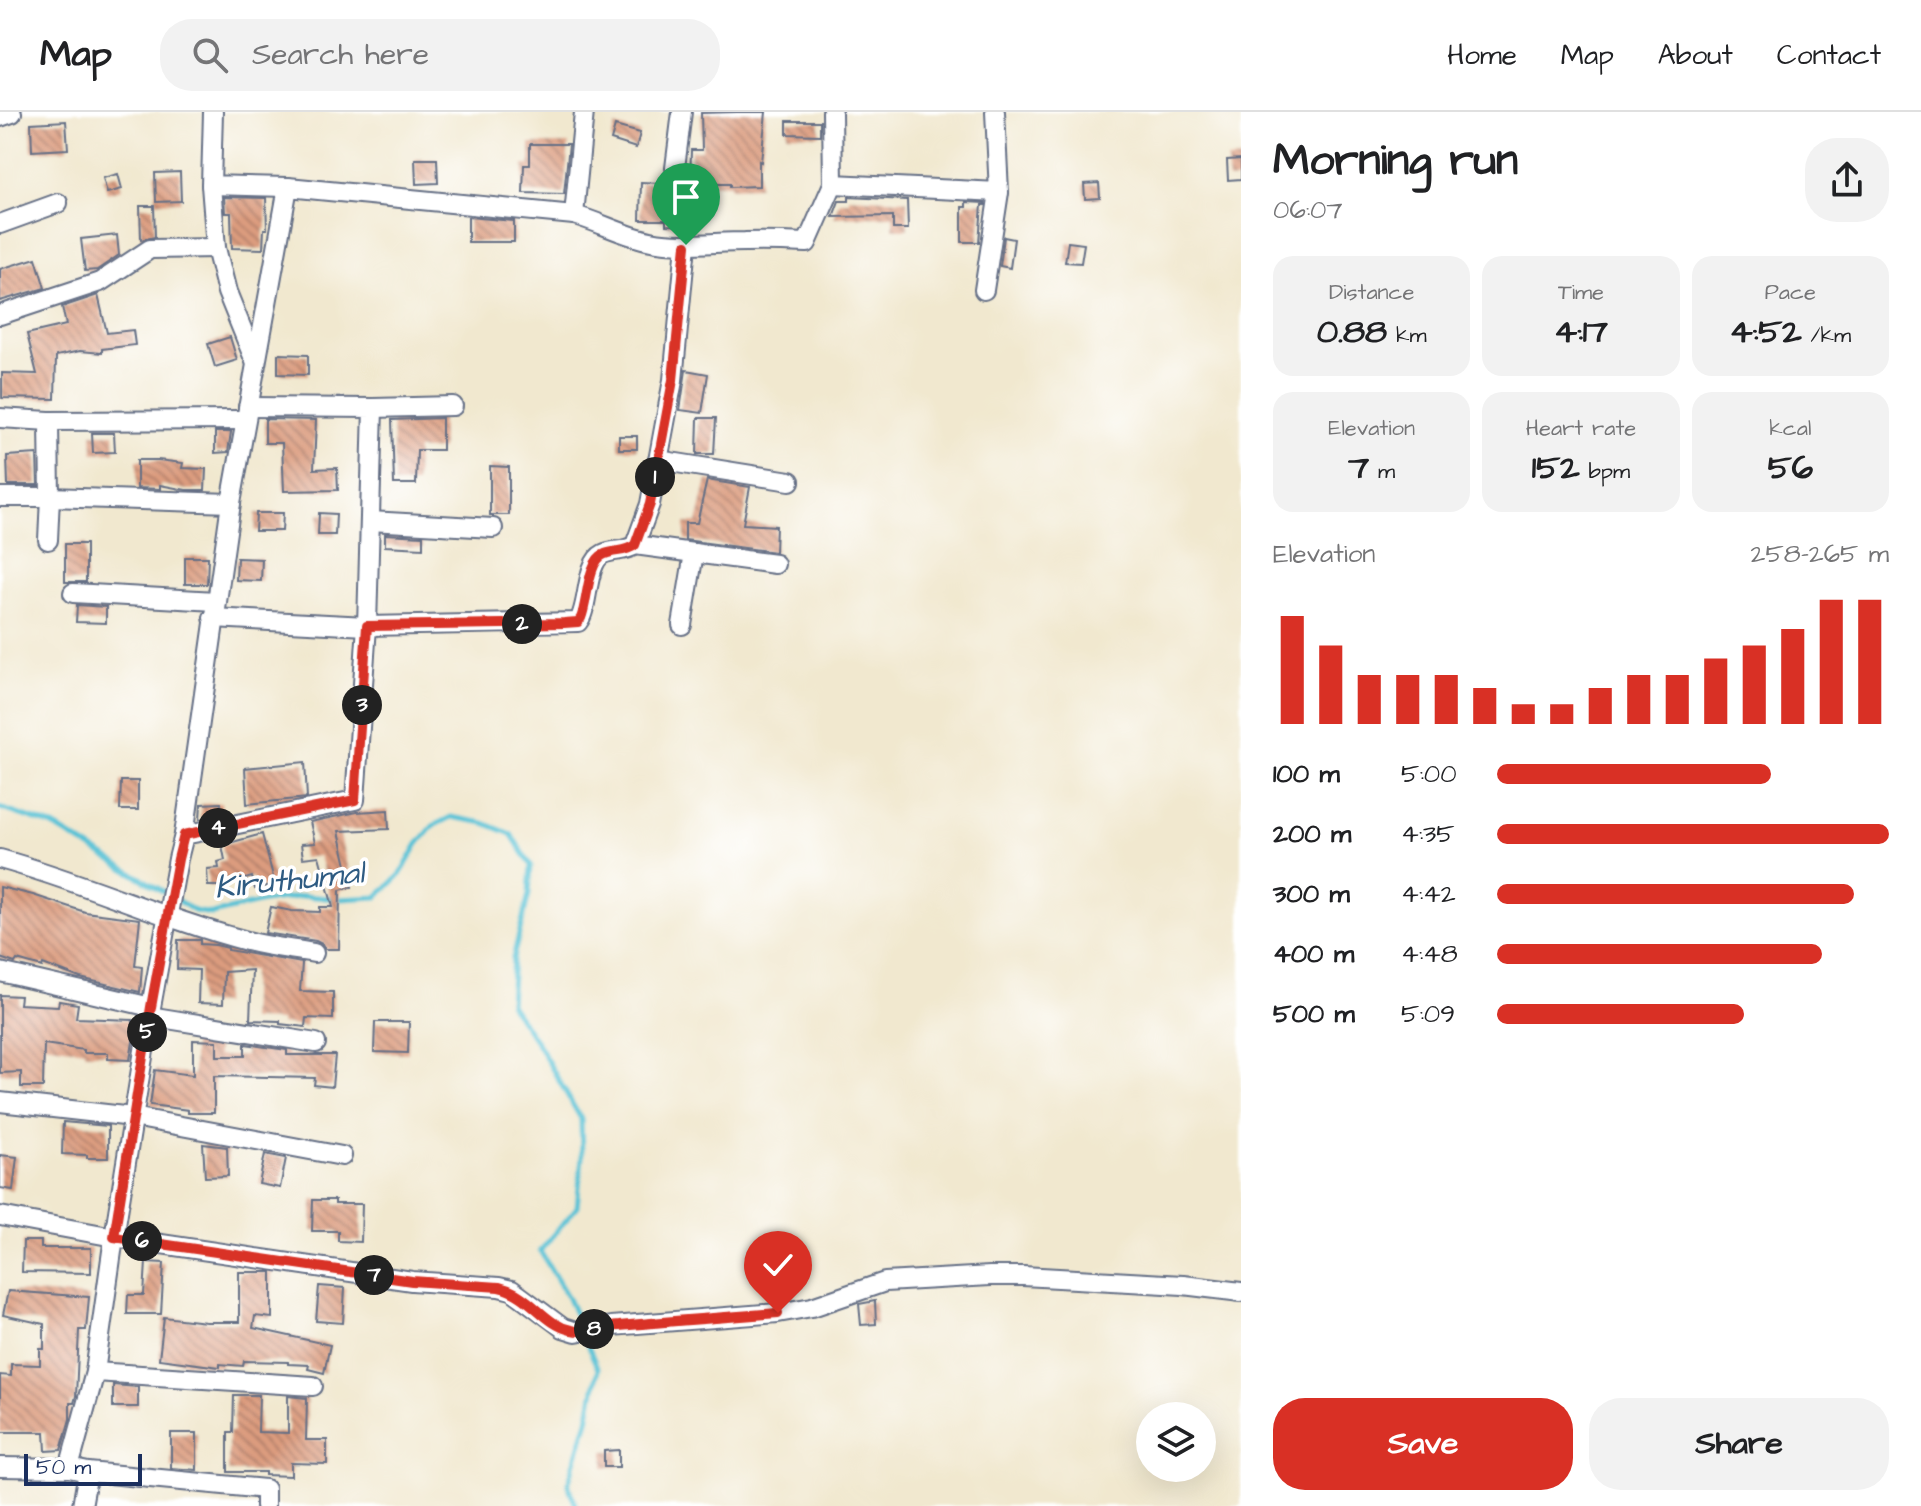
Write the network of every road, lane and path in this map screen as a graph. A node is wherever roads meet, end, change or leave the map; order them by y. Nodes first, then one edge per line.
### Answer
1 (213, 112) edge
2 (584, 112) edge
3 (682, 112) edge
4 (832, 112) edge
5 (995, 112) edge
6 (675, 168) dead end
7 (833, 184) junction
8 (211, 185) junction
9 (288, 187) junction
10 (999, 192) junction
11 (58, 203) dead end
12 (574, 215) junction
13 (0, 224) edge
14 (686, 245) junction
15 (216, 248) junction
16 (984, 290) dead end
17 (0, 315) edge
18 (255, 361) junction
19 (453, 406) dead end
20 (373, 408) junction
21 (246, 414) junction
22 (0, 418) edge
23 (49, 421) junction
24 (658, 460) junction
25 (790, 481) dead end
26 (0, 497) edge
27 (50, 497) junction
28 (231, 503) junction
29 (370, 521) junction
30 (493, 528) dead end
31 (48, 540) dead end
32 (635, 545) junction
33 (694, 553) junction
34 (775, 564) dead end
35 (73, 593) dead end
36 (215, 610) junction
37 (682, 625) dead end
38 (367, 626) junction
39 (184, 835) junction
40 (0, 859) edge
41 (169, 910) junction
42 (314, 953) dead end
43 (0, 972) edge
44 (150, 1011) junction
45 (316, 1043) dead end
46 (0, 1102) edge
47 (133, 1117) junction
48 (342, 1156) dead end
49 (0, 1216) edge
50 (114, 1237) junction
51 (1241, 1292) edge
52 (95, 1372) junction
53 (313, 1386) dead end
54 (0, 1467) edge
55 (69, 1468) junction
56 (88, 1472) junction
57 (82, 1506) edge
58 (265, 1506) edge

1 - 8 street
2 - 12 street
3 - 6 street
4 - 7 street
5 - 10 street
7 - 10 street
7 - 14 street
8 - 9 street
8 - 15 street
9 - 12 street
9 - 18 street
10 - 16 street
11 - 13 street
12 - 14 street
14 - 24 street
15 - 17 street
15 - 18 street
18 - 21 street
19 - 20 street
20 - 21 street
20 - 29 street
21 - 23 street
21 - 28 street
22 - 23 street
23 - 27 street
24 - 25 street
24 - 32 street
26 - 27 street
27 - 28 street
27 - 31 street
28 - 36 street
29 - 30 street
29 - 38 street
32 - 33 street
32 - 38 street
33 - 34 street
33 - 37 street
35 - 36 street
36 - 38 street
36 - 39 street
38 - 39 street
39 - 41 street
40 - 41 street
41 - 42 street
41 - 44 street
43 - 44 street
44 - 45 street
44 - 47 street
46 - 47 street
47 - 48 street
47 - 50 street
49 - 50 street
50 - 51 street
50 - 52 street
52 - 53 street
52 - 55 street
54 - 55 street
55 - 56 street
56 - 57 street
56 - 58 street

